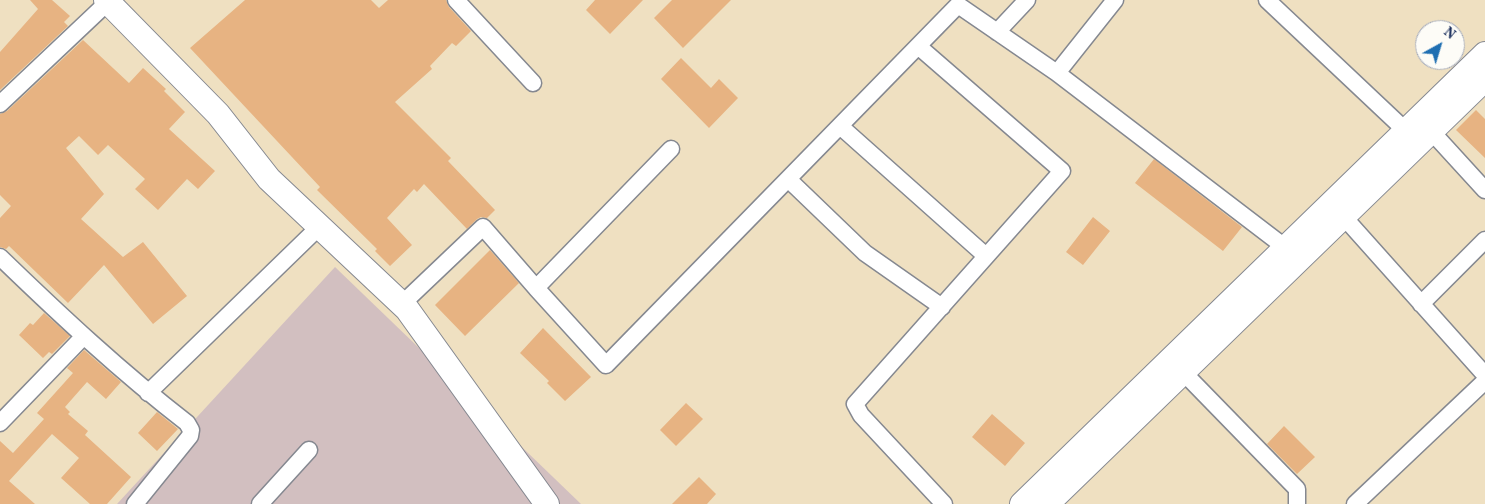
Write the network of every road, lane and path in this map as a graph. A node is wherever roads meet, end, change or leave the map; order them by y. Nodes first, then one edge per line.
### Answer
1 (456, 0) edge
2 (1027, 0) edge
3 (1115, 0) edge
4 (1267, 0) edge
5 (107, 1) edge
6 (955, 3) edge
7 (997, 32) junction
8 (918, 46) junction
9 (1485, 54) edge
10 (1057, 74) junction
11 (1485, 79) edge
12 (533, 82) dead end
13 (0, 104) edge
14 (840, 126) junction
15 (1406, 131) junction
16 (1431, 132) junction
17 (671, 149) dead end
18 (788, 179) junction
19 (1485, 190) edge
20 (1343, 216) junction
21 (320, 226) junction
22 (1485, 240) edge
23 (1286, 248) junction
24 (986, 256) junction
25 (0, 257) edge
26 (536, 288) junction
27 (402, 304) junction
28 (1421, 304) junction
29 (942, 307) junction
30 (84, 336) junction
31 (1183, 372) junction
32 (1485, 375) edge
33 (1485, 380) edge
34 (148, 392) junction
35 (0, 423) edge
36 (309, 450) dead end
37 (135, 504) edge
38 (260, 504) edge
39 (547, 504) edge
40 (944, 504) edge
41 (1022, 504) edge
42 (1046, 504) edge
43 (1297, 504) edge
44 (1355, 504) edge

1 - 12 street
2 - 7 street
3 - 10 street
4 - 15 street
5 - 13 street
5 - 21 street
6 - 7 street
6 - 8 street
7 - 10 street
8 - 14 street
8 - 24 street
9 - 15 street
10 - 23 street
11 - 16 street
14 - 18 street
14 - 24 street
15 - 23 street
16 - 19 street
16 - 20 street
17 - 26 street
18 - 26 street
18 - 29 street
20 - 28 street
20 - 31 street
21 - 27 street
21 - 34 street
22 - 28 street
23 - 41 street
24 - 29 street
25 - 30 street
26 - 27 street
27 - 39 street
28 - 32 street
29 - 40 street
30 - 34 street
30 - 35 street
31 - 42 street
31 - 43 street
33 - 44 street
34 - 37 street
36 - 38 street

